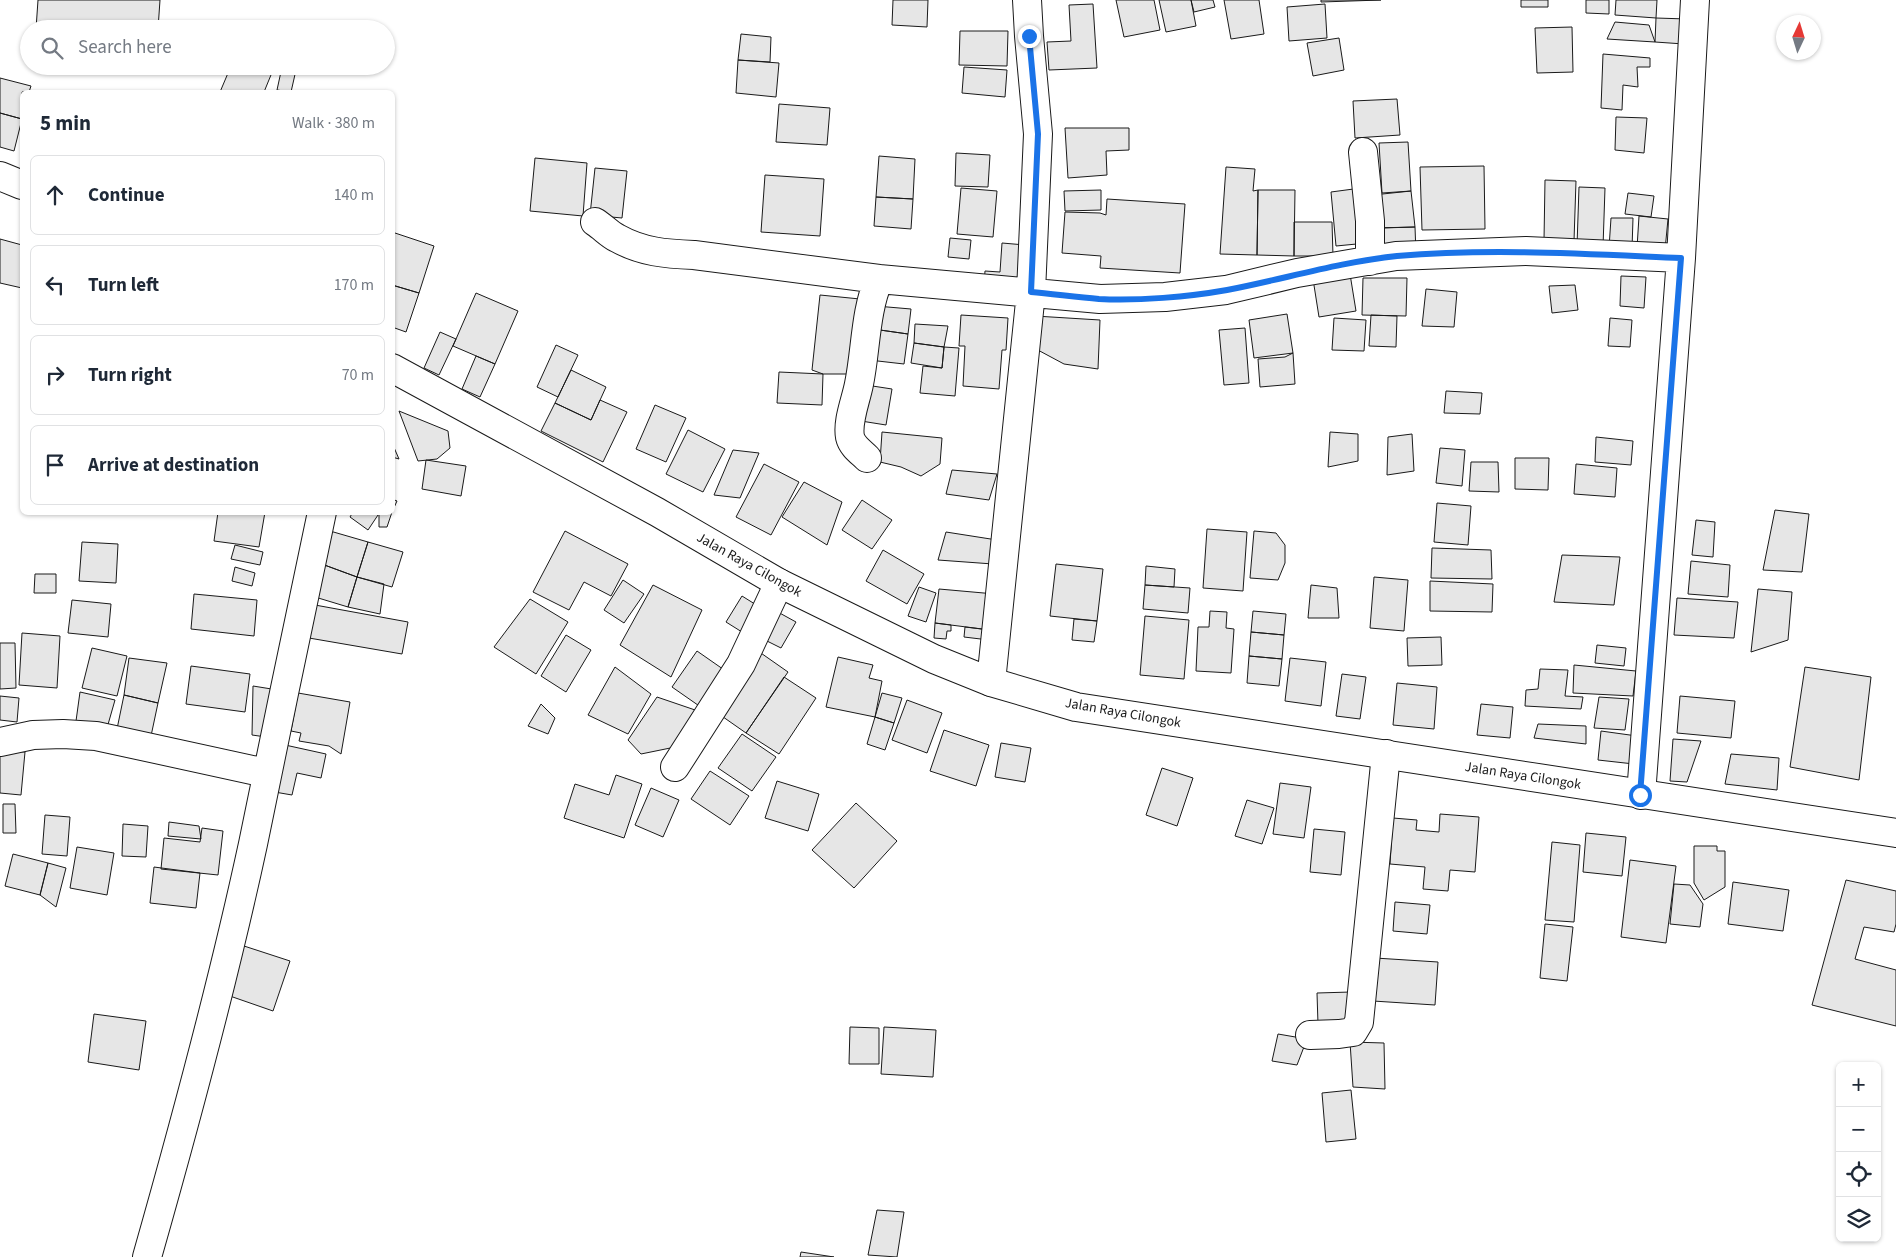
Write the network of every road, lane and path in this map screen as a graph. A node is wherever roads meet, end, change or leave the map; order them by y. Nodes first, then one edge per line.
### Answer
1 (1027, 0) edge
2 (1695, 0) edge
3 (1363, 152) dead end
4 (0, 176) edge
5 (20, 184) edge
6 (595, 222) dead end
7 (1681, 258) junction
8 (1370, 261) junction
9 (879, 279) junction
10 (1031, 292) junction
11 (395, 370) edge
12 (867, 458) dead end
13 (321, 515) edge
14 (779, 583) junction
15 (991, 682) junction
16 (0, 742) edge
17 (1386, 754) junction
18 (676, 767) dead end
19 (266, 773) junction
20 (1640, 795) junction
21 (1896, 833) edge
22 (1310, 1035) dead end
23 (147, 1257) edge

1 - 10 main road
2 - 7 main road
3 - 8 main road
4 - 5 main road
6 - 9 main road
7 - 8 main road
7 - 20 main road
8 - 10 main road
9 - 10 main road
9 - 12 main road
10 - 15 main road
11 - 14 main road, Jalan Raya Cilongok
13 - 19 main road
14 - 15 main road, Jalan Raya Cilongok
14 - 18 main road
15 - 17 main road, Jalan Raya Cilongok
16 - 19 main road
17 - 20 main road, Jalan Raya Cilongok
17 - 22 main road
19 - 23 main road
20 - 21 main road, Jalan Raya Cilongok

